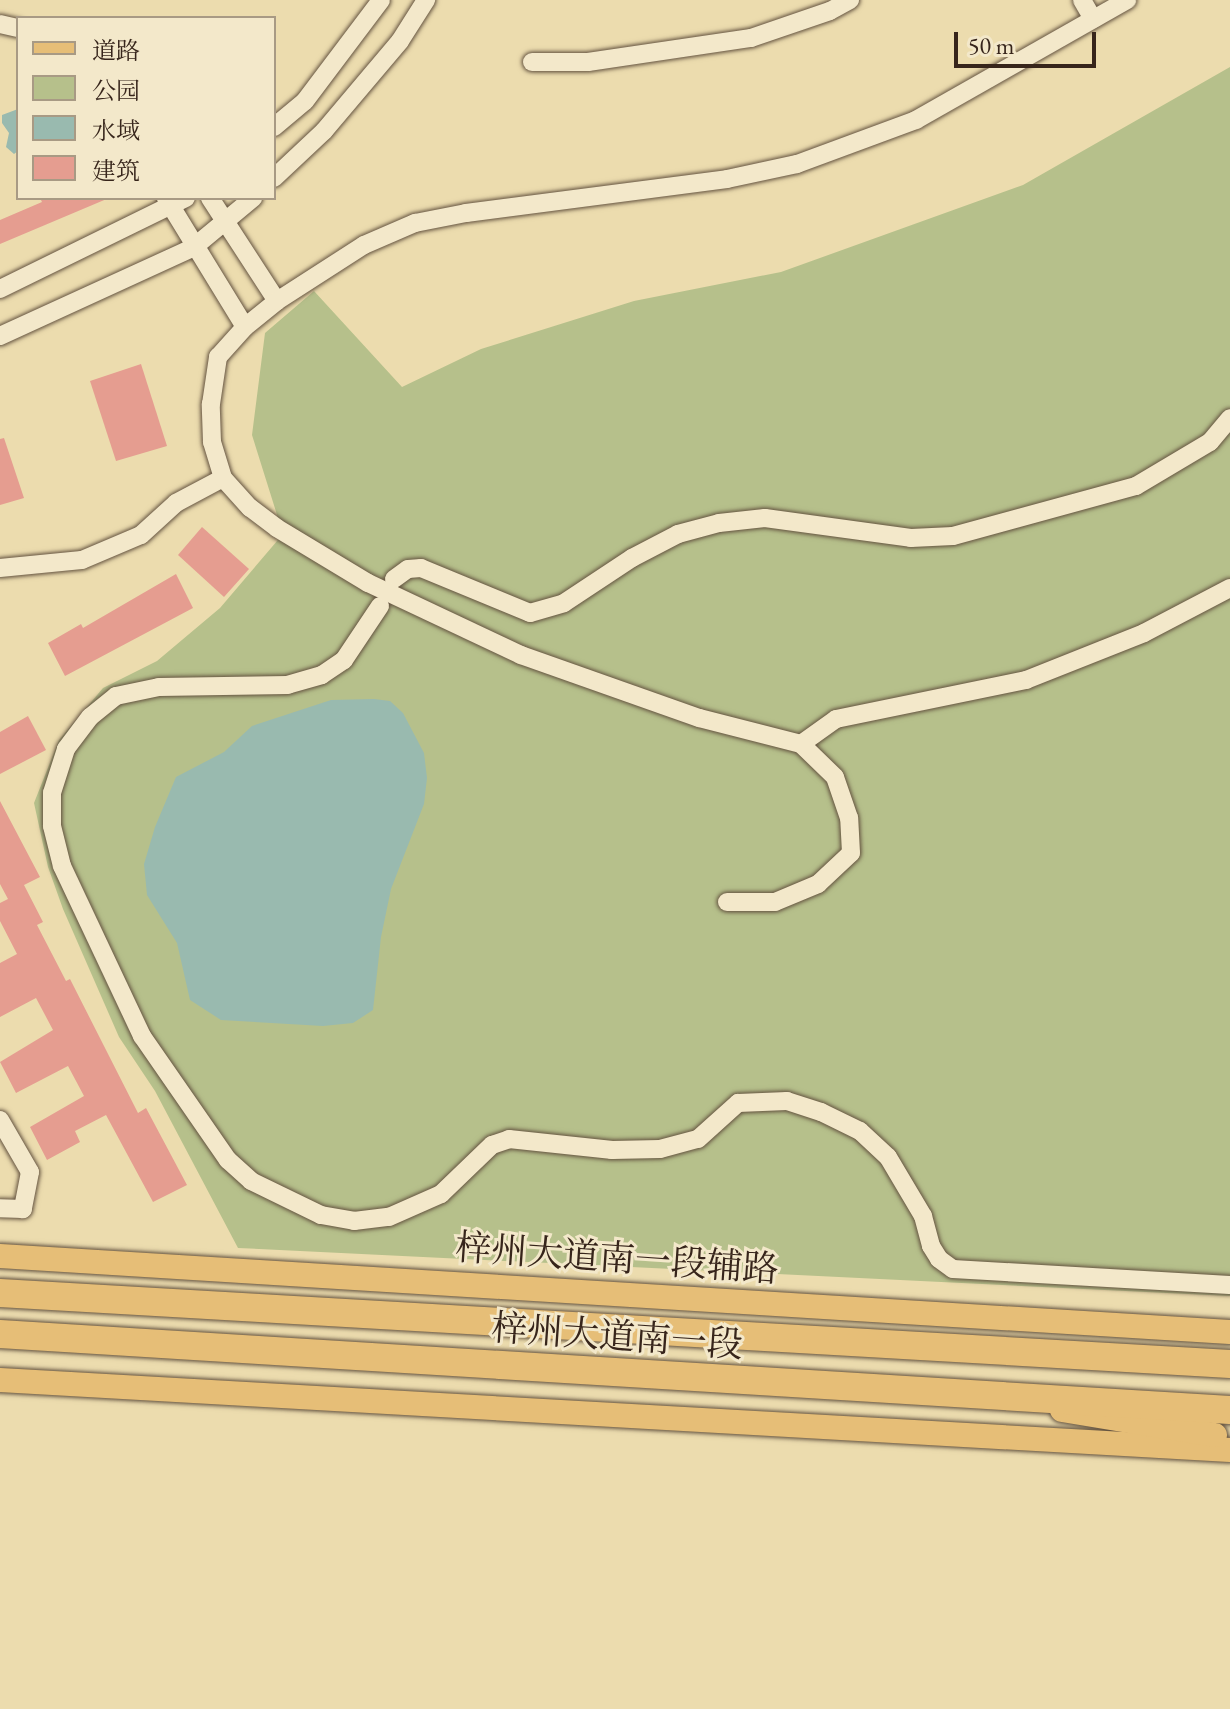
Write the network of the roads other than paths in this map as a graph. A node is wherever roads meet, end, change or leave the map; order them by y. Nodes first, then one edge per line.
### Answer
1 (381, 0) edge
2 (426, 0) edge
3 (850, 0) edge
4 (1082, 0) edge
5 (1127, 0) edge
6 (1093, 19) junction
7 (532, 62) dead end
8 (276, 125) edge
9 (276, 176) edge
10 (211, 200) edge
11 (251, 200) edge
12 (174, 201) edge
13 (226, 223) junction
14 (194, 247) junction
15 (0, 289) edge
16 (277, 301) junction
17 (245, 327) junction
18 (0, 336) edge
19 (1230, 418) edge
20 (223, 478) junction
21 (0, 568) edge
22 (394, 579) dead end
23 (1230, 588) edge
24 (380, 606) dead end
25 (801, 744) junction
26 (727, 902) dead end
27 (0, 1120) edge
28 (0, 1208) edge
29 (0, 1256) edge
30 (1230, 1285) edge
31 (0, 1293) edge
32 (1230, 1332) edge
33 (0, 1334) edge
34 (1230, 1364) edge
35 (0, 1380) edge
36 (984, 1398) junction
37 (1230, 1410) edge
38 (1230, 1438) edge
39 (1230, 1450) edge

1 - 8 street
2 - 9 street
3 - 7 street
4 - 6 street
5 - 6 street
6 - 16 street
10 - 13 street
11 - 13 street
12 - 14 street
12 - 15 street
13 - 14 street
13 - 16 street
14 - 17 street
14 - 18 street
16 - 17 street
17 - 20 street
19 - 22 street
20 - 21 street
20 - 25 street
23 - 25 street
24 - 30 street
25 - 26 street
27 - 28 street
29 - 32 main road, 梓州大道南一段辅路
31 - 34 highway, 梓州大道南一段
33 - 36 highway, 梓州大道南一段
35 - 39 main road
36 - 37 highway, 梓州大道南一段
36 - 38 main road

